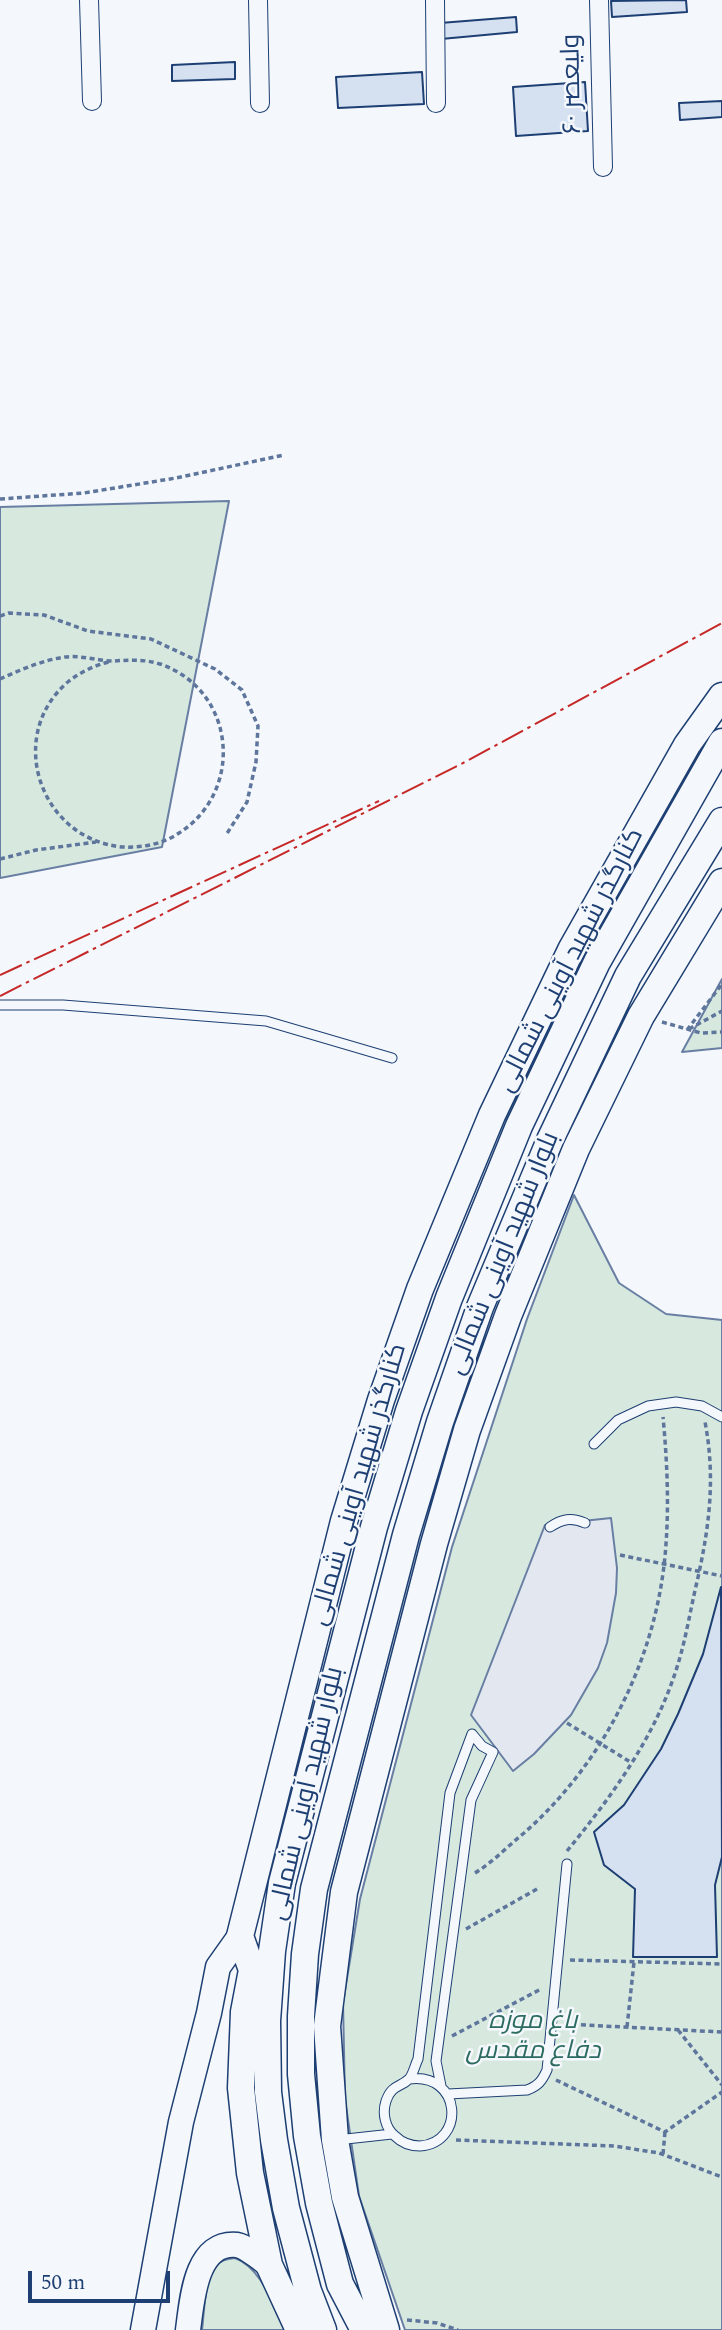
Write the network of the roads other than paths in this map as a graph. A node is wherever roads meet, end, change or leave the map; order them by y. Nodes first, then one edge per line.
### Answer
1 (89, 0) edge
2 (258, 0) edge
3 (435, 0) edge
4 (599, 0) edge
5 (92, 101) dead end
6 (260, 103) dead end
7 (436, 103) dead end
8 (603, 167) dead end
9 (722, 696) edge
10 (722, 742) edge
11 (722, 821) edge
12 (722, 882) edge
13 (0, 1005) edge
14 (392, 1058) dead end
15 (722, 1417) edge
16 (594, 1444) dead end
17 (585, 1523) dead end
18 (550, 1527) dead end
19 (568, 1864) road end
20 (240, 1936) junction
21 (409, 2079) junction
22 (441, 2086) junction
23 (448, 2094) junction
24 (392, 2134) junction
25 (335, 2140) junction
26 (269, 2265) junction
27 (395, 2325) edge
28 (143, 2330) edge
29 (188, 2330) edge
30 (299, 2330) edge
31 (323, 2330) edge
32 (364, 2330) edge

1 - 5 street
2 - 6 street
3 - 7 street
4 - 8 street, ولیعصر ۶۰
9 - 20 main road, کنارگذر شهید آوینی شمالی
10 - 31 main road, بلوار شهید آوینی شمالی
11 - 32 main road, بلوار شهید آوینی شمالی
12 - 25 main road
13 - 14 lane
15 - 16 lane
17 - 18 lane
19 - 23 lane
20 - 26 main road
20 - 28 street
21 - 22 lane
21 - 22 lane
21 - 24 lane
22 - 23 lane
23 - 24 lane
24 - 25 lane
25 - 27 main road
26 - 29 street
26 - 30 main road

